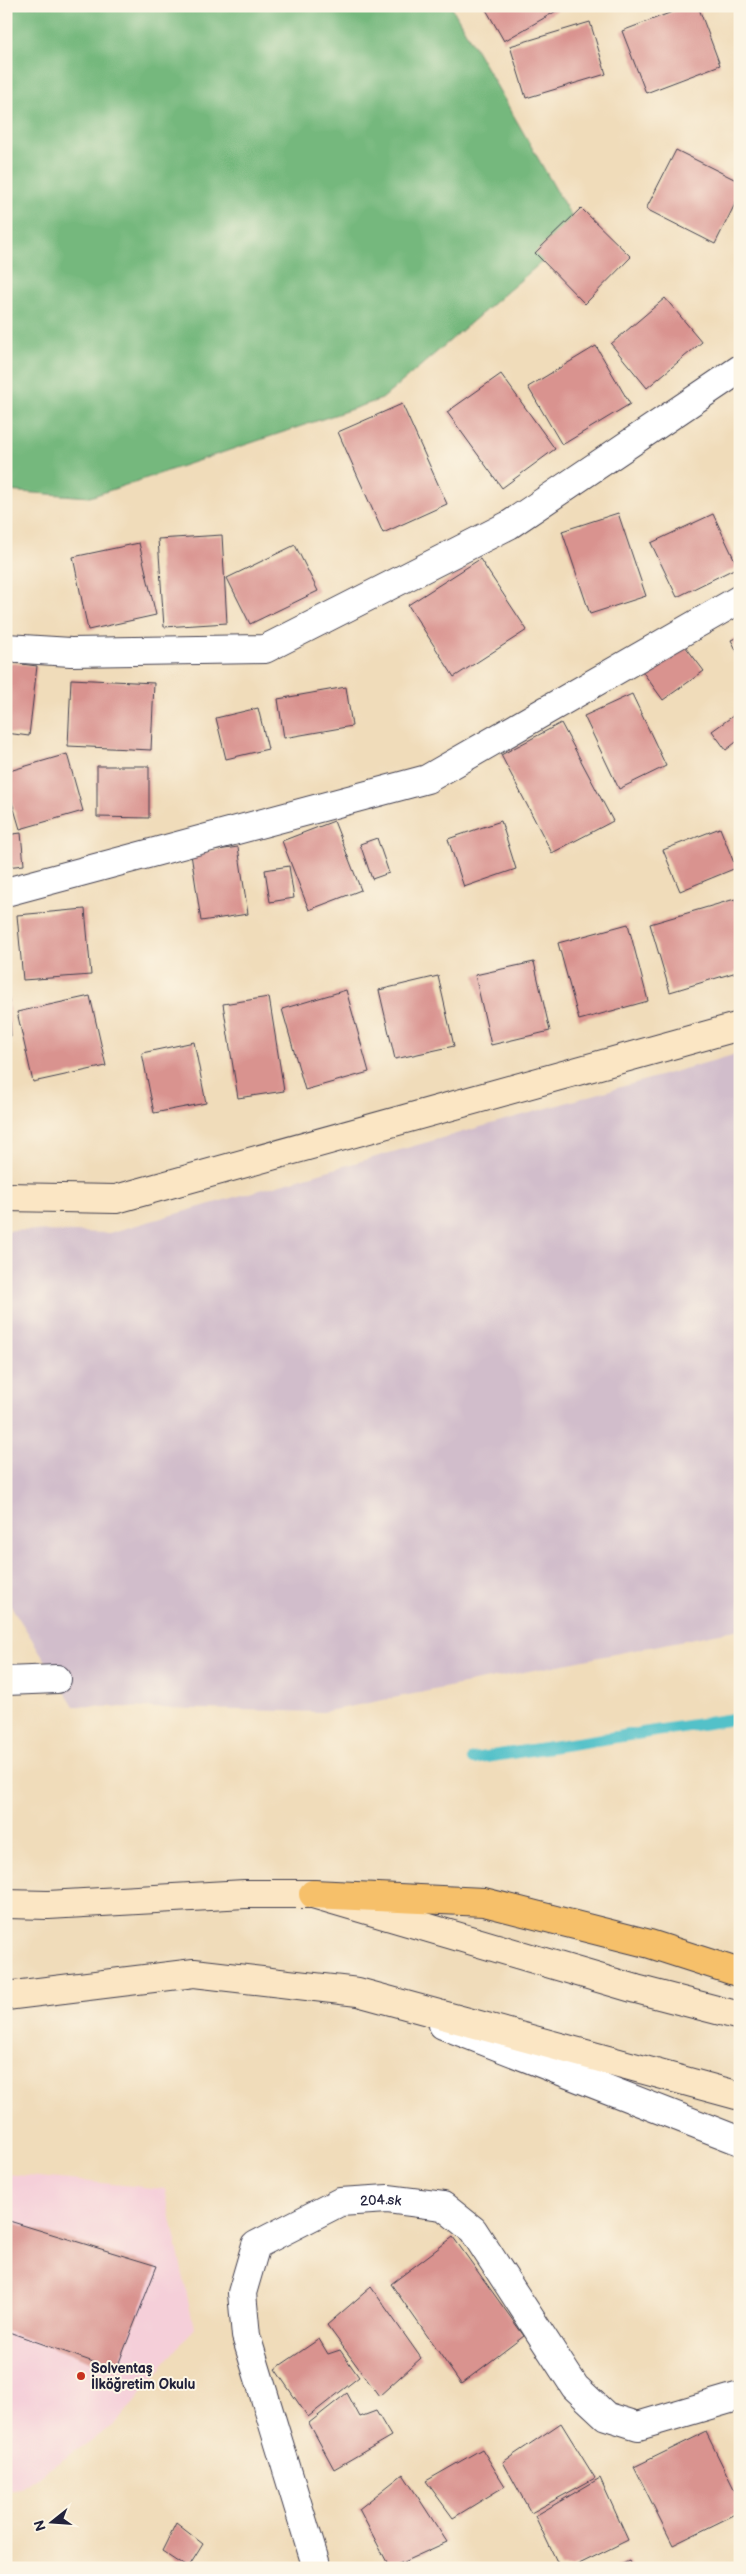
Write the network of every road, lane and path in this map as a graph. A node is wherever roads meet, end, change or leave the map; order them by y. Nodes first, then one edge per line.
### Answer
1 (740, 369) edge
2 (740, 599) edge
3 (6, 648) edge
4 (6, 892) edge
5 (740, 1026) edge
6 (6, 1197) edge
7 (57, 1679) dead end
8 (6, 1681) edge
9 (314, 1894) junction
10 (6, 1904) edge
11 (740, 1972) edge
12 (358, 1992) junction
13 (6, 1996) edge
14 (740, 2016) edge
15 (740, 2096) edge
16 (740, 2141) edge
17 (740, 2396) edge
18 (316, 2568) edge

1 - 3 street
2 - 4 street
5 - 6 street
7 - 8 street
9 - 10 street
9 - 11 highway
9 - 14 street
12 - 13 street
12 - 15 street
12 - 16 street
17 - 18 street, 204.sk

